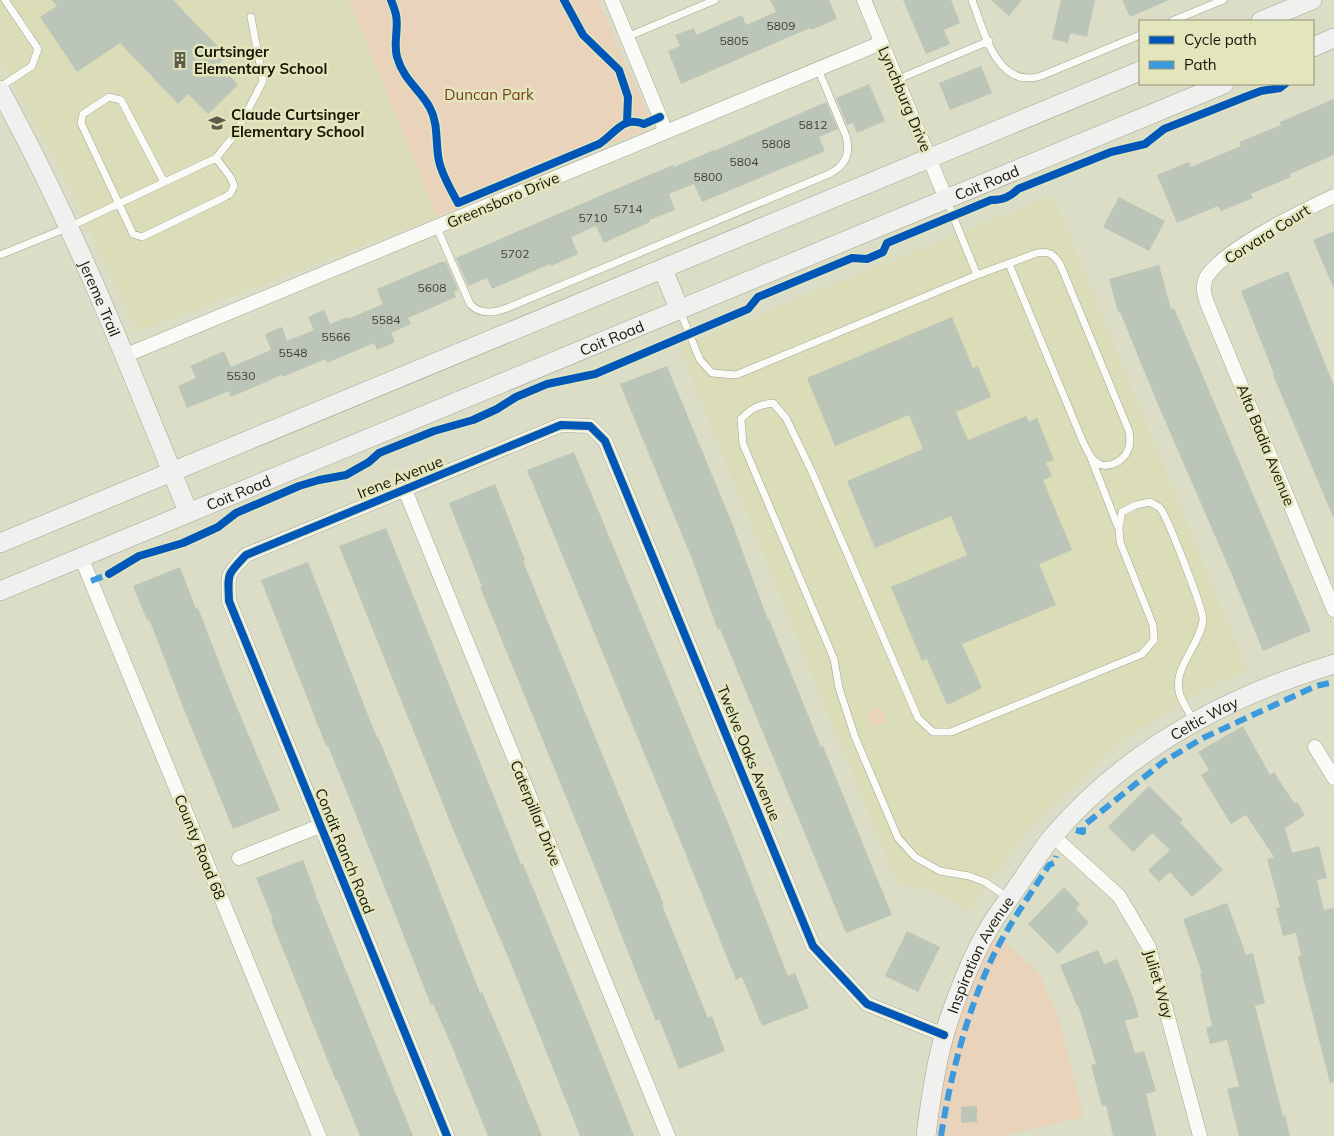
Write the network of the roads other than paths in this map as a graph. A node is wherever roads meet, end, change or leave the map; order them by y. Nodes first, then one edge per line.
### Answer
1 (5, 0) edge
2 (612, 0) edge
3 (715, 0) edge
4 (864, 0) edge
5 (972, 0) edge
6 (1223, 0) edge
7 (1312, 0) edge
8 (251, 17) dead end
9 (1174, 20) edge
10 (1262, 20) edge
11 (1139, 35) edge
12 (627, 36) junction
13 (1334, 38) edge
14 (989, 41) junction
15 (882, 43) junction
16 (1314, 47) edge
17 (818, 69) junction
18 (1139, 71) edge
19 (896, 80) junction
20 (1222, 85) edge
21 (0, 88) edge
22 (666, 132) junction
23 (216, 158) junction
24 (929, 158) junction
25 (164, 182) junction
26 (1334, 196) edge
27 (946, 198) junction
28 (119, 204) junction
29 (69, 227) junction
30 (437, 228) junction
31 (0, 255) edge
32 (1009, 264) junction
33 (663, 269) junction
34 (977, 275) junction
35 (1206, 279) joint
36 (679, 309) junction
37 (124, 356) junction
38 (590, 426) joint
39 (1091, 458) junction
40 (172, 472) junction
41 (405, 490) junction
42 (188, 512) junction
43 (1118, 528) junction
44 (0, 543) edge
45 (81, 557) junction
46 (229, 574) joint
47 (0, 590) edge
48 (1334, 610) edge
49 (1334, 664) edge
50 (1194, 722) junction
51 (1315, 747) dead end
52 (1334, 778) edge
53 (1089, 798) joint
54 (320, 826) junction
55 (1053, 836) junction
56 (239, 858) dead end
57 (1009, 898) junction
58 (944, 1035) junction
59 (319, 1136) edge
60 (447, 1136) edge
61 (668, 1136) edge
62 (926, 1136) edge
63 (1200, 1136) edge

1 - 21 lane
2 - 12 street
3 - 12 lane
4 - 15 street, Lynchburg Drive
5 - 14 lane
6 - 9 lane
7 - 10 main road
8 - 23 lane
11 - 14 lane
12 - 22 street
13 - 16 main road
14 - 19 lane
15 - 17 street, Greensboro Drive
15 - 19 street, Lynchburg Drive
17 - 22 street, Greensboro Drive
17 - 30 lane
18 - 24 main road
19 - 24 street, Lynchburg Drive
20 - 27 main road, Coit Road
21 - 29 main road, Jereme Trail
22 - 30 street, Greensboro Drive
23 - 25 lane
23 - 28 lane
24 - 27 street, Lynchburg Drive
24 - 33 main road
25 - 28 lane
25 - 28 lane
26 - 35 street, Corvara Court
27 - 34 lane
27 - 36 main road, Coit Road
28 - 29 lane
29 - 31 lane
29 - 37 main road, Jereme Trail
30 - 37 street, Greensboro Drive
32 - 34 lane
32 - 39 lane
32 - 39 lane
33 - 36 main road
33 - 40 main road
34 - 36 lane
35 - 48 street, Alta Badia Avenue
36 - 42 main road, Coit Road
37 - 40 main road, Jereme Trail
38 - 41 street, Irene Avenue
38 - 58 street, Twelve Oaks Avenue
39 - 43 lane
40 - 42 main road, Jereme Trail
40 - 44 main road
41 - 46 street, Irene Avenue
41 - 61 street, Caterpillar Drive
42 - 45 main road, Coit Road
43 - 50 lane
43 - 57 lane
45 - 47 main road, Coit Road
45 - 59 street, County Road 68
46 - 54 street, Condit Ranch Road
49 - 50 main road, Celtic Way
50 - 53 main road, Celtic Way
51 - 52 street
53 - 55 main road, Inspiration Avenue
54 - 56 street
54 - 60 street, Condit Ranch Road
55 - 57 main road, Inspiration Avenue
55 - 63 street, Juliet Way
57 - 58 main road, Inspiration Avenue
58 - 62 main road, Inspiration Avenue

